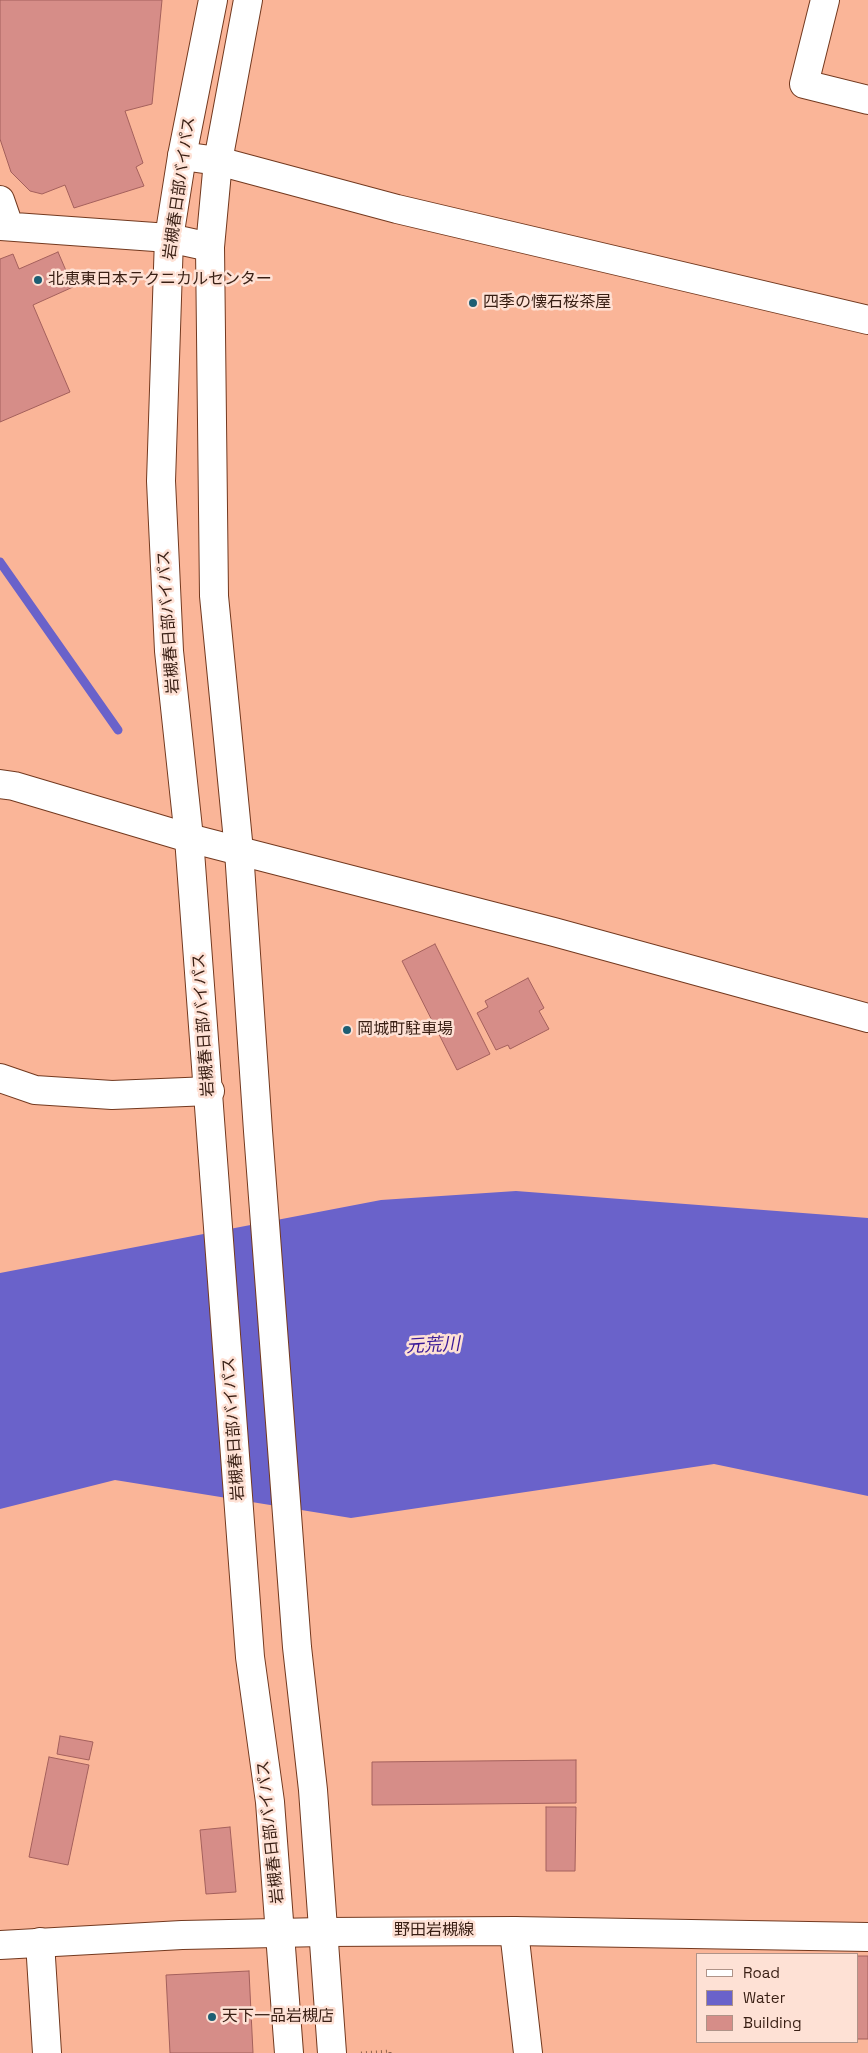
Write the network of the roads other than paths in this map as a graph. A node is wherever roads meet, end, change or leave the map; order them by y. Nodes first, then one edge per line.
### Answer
1 (213, 0) edge
2 (248, 0) edge
3 (825, 0) edge
4 (868, 100) edge
5 (182, 156) junction
6 (218, 161) junction
7 (0, 200) edge
8 (4, 226) edge
9 (169, 238) junction
10 (210, 247) junction
11 (868, 320) edge
12 (0, 784) edge
13 (190, 838) junction
14 (239, 851) junction
15 (868, 1018) edge
16 (0, 1078) edge
17 (210, 1091) junction
18 (514, 1931) junction
19 (323, 1932) junction
20 (280, 1933) junction
21 (868, 1937) edge
22 (40, 1942) junction
23 (0, 1945) edge
24 (47, 2053) edge
25 (289, 2053) edge
26 (332, 2053) edge
27 (528, 2053) edge

1 - 5 main road, 岩槻春日部バイパス
2 - 6 main road, 岩槻春日部バイパス
3 - 4 main road
5 - 6 main road
5 - 9 main road, 岩槻春日部バイパス
6 - 10 main road, 岩槻春日部バイパス
6 - 11 main road
7 - 8 main road
8 - 9 main road
9 - 10 main road
9 - 13 main road, 岩槻春日部バイパス
10 - 14 main road, 岩槻春日部バイパス
12 - 13 main road
13 - 14 main road
13 - 17 main road, 岩槻春日部バイパス
14 - 15 main road
14 - 19 main road, 岩槻春日部バイパス
16 - 17 main road
17 - 20 main road, 岩槻春日部バイパス
18 - 19 main road, 野田岩槻線
18 - 21 main road, 野田岩槻線
18 - 27 main road
19 - 20 main road, 野田岩槻線
19 - 26 main road, 岩槻春日部バイパス
20 - 22 main road, 野田岩槻線
20 - 25 main road, 岩槻春日部バイパス
22 - 23 main road, 野田岩槻線
22 - 24 main road

